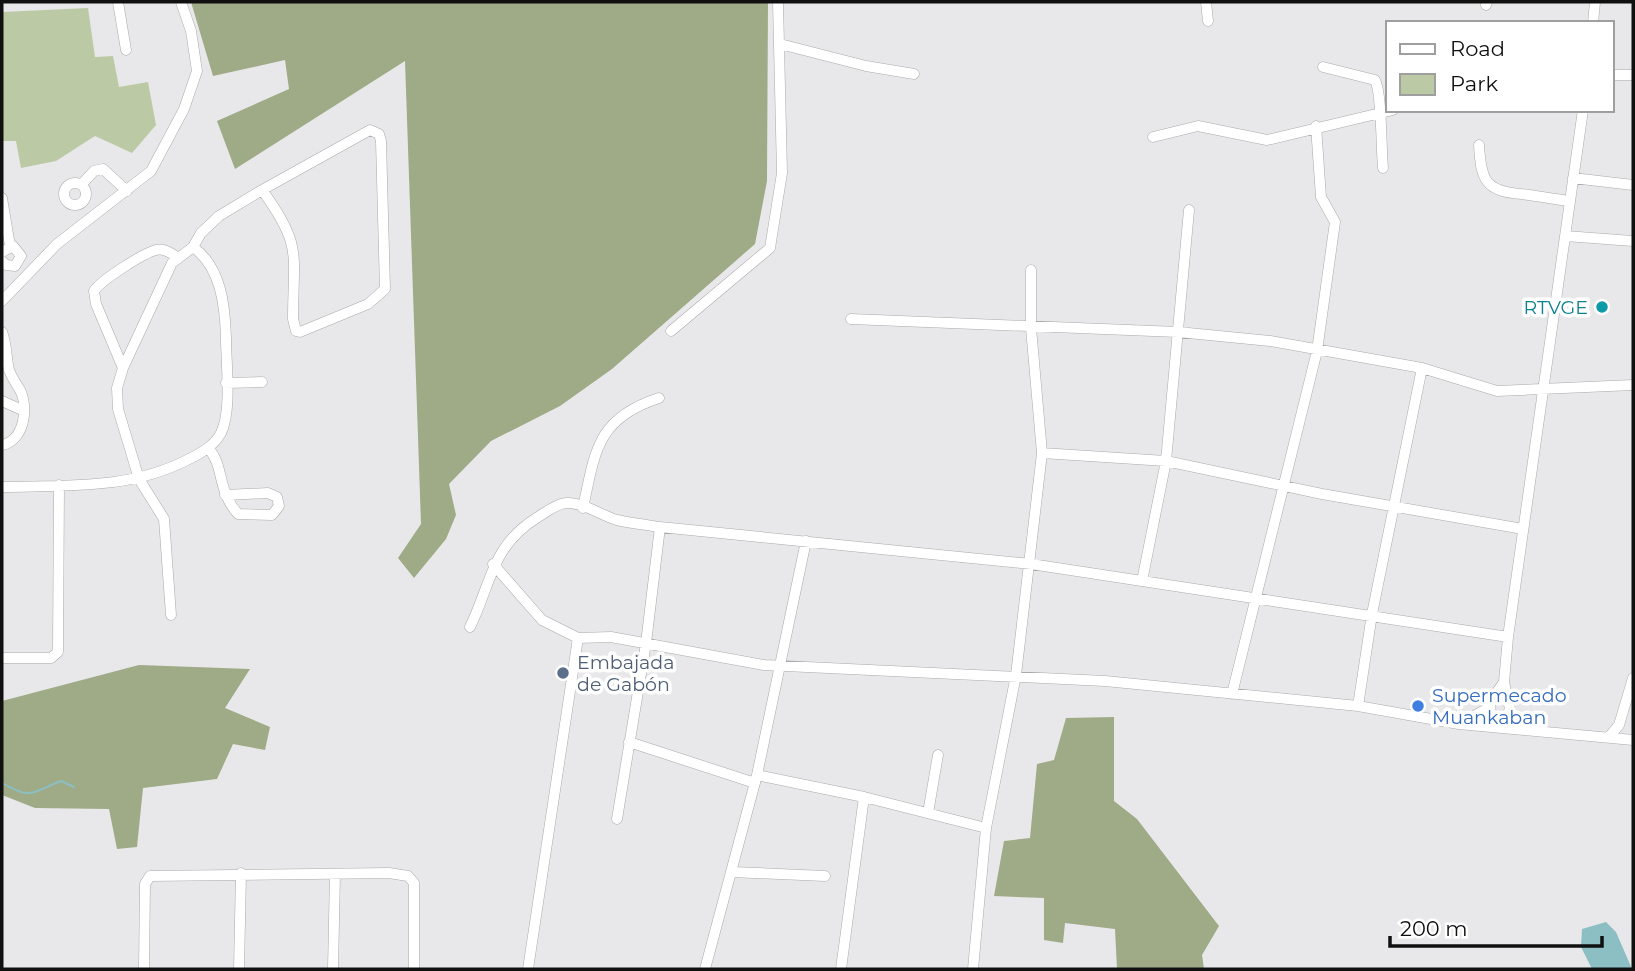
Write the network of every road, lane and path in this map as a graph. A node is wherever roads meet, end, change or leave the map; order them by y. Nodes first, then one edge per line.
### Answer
1 (118, 2) edge
2 (181, 2) edge
3 (778, 2) edge
4 (1206, 2) edge
5 (1595, 2) edge
6 (1593, 21) edge
7 (1208, 22) dead end
8 (780, 44) junction
9 (125, 50) dead end
10 (1323, 66) dead end
11 (914, 74) dead end
12 (1614, 75) edge
13 (1633, 75) edge
14 (1388, 112) edge
15 (1584, 112) edge
16 (1378, 115) junction
17 (1316, 126) junction
18 (1153, 136) dead end
19 (1479, 145) dead end
20 (1383, 168) dead end
21 (1573, 177) junction
22 (81, 185) junction
23 (1633, 185) edge
24 (262, 190) junction
25 (127, 191) junction
26 (2, 198) edge
27 (1570, 201) junction
28 (79, 203) junction
29 (1189, 210) dead end
30 (90, 220) junction
31 (1565, 236) junction
32 (1633, 241) edge
33 (192, 247) junction
34 (6, 249) edge
35 (177, 257) junction
36 (2, 261) edge
37 (17, 264) junction
38 (1031, 270) dead end
39 (29, 272) junction
40 (2, 300) edge
41 (851, 319) dead end
42 (1031, 328) junction
43 (671, 331) dead end
44 (1178, 331) junction
45 (2, 332) edge
46 (1317, 351) junction
47 (123, 368) junction
48 (1422, 368) junction
49 (262, 382) dead end
50 (14, 383) junction
51 (226, 383) junction
52 (2, 384) edge
53 (1633, 385) edge
54 (1543, 389) junction
55 (659, 398) dead end
56 (2, 401) edge
57 (22, 410) junction
58 (2, 445) edge
59 (208, 448) junction
60 (1042, 453) junction
61 (1166, 461) junction
62 (139, 479) junction
63 (59, 485) junction
64 (1282, 485) junction
65 (2, 487) edge
66 (225, 495) junction
67 (1396, 507) junction
68 (583, 508) junction
69 (660, 527) junction
70 (1523, 529) junction
71 (806, 541) junction
72 (493, 564) junction
73 (1031, 564) junction
74 (1142, 581) junction
75 (1253, 600) junction
76 (1372, 614) junction
77 (171, 615) dead end
78 (470, 627) dead end
79 (578, 638) junction
80 (1508, 638) junction
81 (646, 643) junction
82 (2, 658) edge
83 (780, 664) junction
84 (1016, 675) junction
85 (1633, 678) edge
86 (1504, 682) junction
87 (1232, 694) junction
88 (1358, 706) junction
89 (1488, 708) junction
90 (1510, 713) junction
91 (1459, 724) junction
92 (1619, 725) junction
93 (1497, 728) junction
94 (1533, 731) junction
95 (1609, 737) junction
96 (1628, 740) edge
97 (629, 742) junction
98 (938, 755) dead end
99 (756, 779) junction
100 (864, 797) junction
101 (928, 813) junction
102 (617, 819) dead end
103 (986, 828) junction
104 (240, 873) junction
105 (732, 873) junction
106 (335, 874) junction
107 (825, 876) dead end
108 (144, 969) edge
109 (239, 969) edge
110 (333, 969) edge
111 (414, 969) edge
112 (528, 969) edge
113 (705, 969) edge
114 (841, 969) edge
115 (973, 969) edge

1 - 9 street
2 - 25 street
3 - 8 street
4 - 7 street
5 - 6 street
8 - 11 street
8 - 43 street
10 - 16 street
12 - 13 street
14 - 16 street
15 - 21 street
16 - 17 street
16 - 20 street
17 - 18 street
17 - 46 street
19 - 27 street
21 - 23 street
21 - 27 street
22 - 25 street
22 - 28 street
22 - 28 street
24 - 24 street
24 - 33 street
25 - 30 street
26 - 34 street
27 - 31 street
28 - 30 street
29 - 44 street
30 - 39 street
31 - 32 street
31 - 54 street
33 - 35 street
33 - 51 street
34 - 37 street
35 - 47 street
35 - 47 street
36 - 37 street
37 - 39 street
38 - 42 street
39 - 40 street
41 - 42 street
42 - 44 street
42 - 60 street
44 - 46 street
44 - 61 street
45 - 50 street
46 - 48 street
46 - 64 street
47 - 62 street
48 - 54 street
48 - 67 street
49 - 51 street
50 - 52 street
50 - 57 street
51 - 59 street
53 - 54 street
54 - 70 street
55 - 68 street
56 - 57 street
57 - 58 street
59 - 62 street
59 - 66 street
60 - 61 street
60 - 73 street
61 - 64 street
61 - 74 street
62 - 63 street
62 - 77 street
63 - 65 street
63 - 82 street
64 - 67 street
64 - 75 street
66 - 66 street
67 - 70 street
67 - 76 street
68 - 69 street
68 - 72 street
69 - 71 street
69 - 81 street
70 - 80 street
71 - 73 street
71 - 83 street
72 - 78 street
72 - 79 street
73 - 74 street
73 - 84 street
74 - 75 street
75 - 76 street
75 - 87 street
76 - 80 street
76 - 88 street
79 - 81 street
79 - 112 street
80 - 86 street
81 - 83 street
81 - 97 street
83 - 84 street
83 - 99 street
84 - 87 street
84 - 103 street
85 - 92 street
86 - 89 street
86 - 90 street
87 - 88 street
88 - 91 street
89 - 91 street
89 - 93 street
90 - 93 street
90 - 94 street
91 - 93 street
92 - 95 street
92 - 96 street
93 - 94 street
94 - 95 street
95 - 96 street
97 - 99 street
97 - 102 street
98 - 101 street
99 - 100 street
99 - 105 street
100 - 101 street
100 - 114 street
101 - 103 street
103 - 115 street
104 - 106 street
104 - 108 street
104 - 109 street
105 - 107 street
105 - 113 street
106 - 110 street
106 - 111 street

